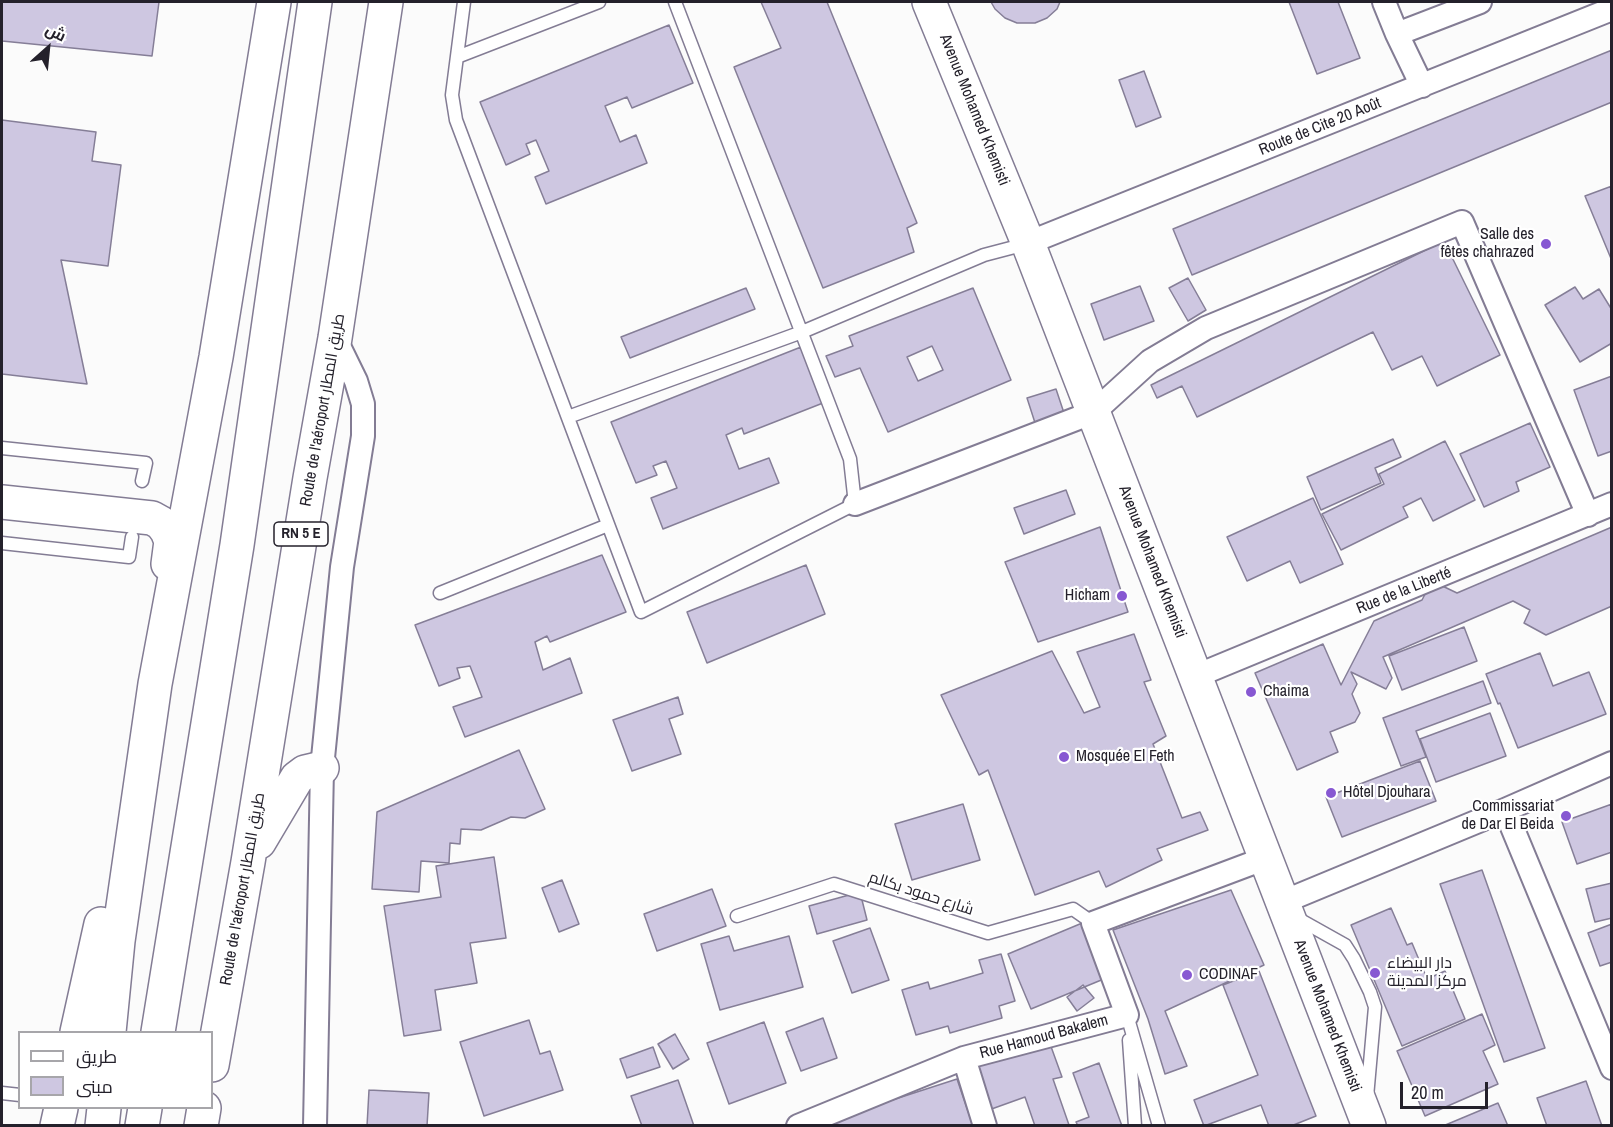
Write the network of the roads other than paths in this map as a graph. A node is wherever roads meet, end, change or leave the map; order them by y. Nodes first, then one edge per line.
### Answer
1 (274, 2) edge
2 (315, 2) edge
3 (386, 2) edge
4 (464, 2) edge
5 (599, 2) edge
6 (675, 2) edge
7 (929, 2) edge
8 (1384, 2) edge
9 (1480, 2) edge
10 (1604, 8) edge
11 (1397, 34) junction
12 (458, 57) junction
13 (1422, 86) junction
14 (1028, 243) junction
15 (802, 332) junction
16 (335, 338) junction
17 (216, 357) junction
18 (1094, 412) junction
19 (568, 417) junction
20 (2, 448) edge
21 (142, 481) dead end
22 (2, 487) edge
23 (2, 502) edge
24 (855, 504) junction
25 (1611, 504) edge
26 (1588, 515) junction
27 (608, 525) junction
28 (132, 537) dead end
29 (2, 543) edge
30 (440, 594) dead end
31 (1196, 676) junction
32 (155, 684) junction
33 (1611, 763) edge
34 (322, 768) junction
35 (143, 773) junction
36 (1505, 810) junction
37 (1266, 858) junction
38 (248, 862) junction
39 (1285, 908) junction
40 (737, 916) dead end
41 (1093, 923) junction
42 (1127, 1015) junction
43 (77, 1031) edge
44 (109, 1031) edge
45 (158, 1031) edge
46 (964, 1058) junction
47 (213, 1059) edge
48 (1611, 1068) edge
49 (2, 1093) edge
50 (18, 1095) edge
51 (61, 1109) edge
52 (104, 1109) edge
53 (145, 1109) edge
54 (204, 1109) edge
55 (1367, 1121) edge
56 (57, 1125) edge
57 (102, 1125) edge
58 (142, 1125) edge
59 (201, 1125) edge
60 (315, 1125) edge
61 (798, 1125) edge
62 (985, 1125) edge
63 (1135, 1125) edge
64 (1159, 1125) edge

1 - 17 main road
2 - 45 main road
3 - 16 main road, Route de l'aéroport طريق المطار / RN 5 E
4 - 12 lane
5 - 12 lane
6 - 15 lane
7 - 14 main road, Avenue Mohamed Khemisti
8 - 11 street
9 - 11 street
10 - 13 street, Route de Cite 20 Août
11 - 13 street
12 - 19 lane
13 - 14 street, Route de Cite 20 Août
14 - 15 lane
14 - 18 main road, Avenue Mohamed Khemisti
15 - 19 lane
15 - 24 lane
16 - 34 street
16 - 38 main road, Route de l'aéroport طريق المطار / RN 5 E
17 - 22 main road
17 - 32 main road
18 - 24 street
18 - 26 street
18 - 31 main road, Avenue Mohamed Khemisti
19 - 27 lane
20 - 21 lane
23 - 32 main road
24 - 27 lane
25 - 26 street, Rue de la Liberté
26 - 31 street, Rue de la Liberté
27 - 30 lane
28 - 29 lane
31 - 37 main road, Avenue Mohamed Khemisti
32 - 35 main road
33 - 36 street
34 - 38 main road
34 - 60 street
35 - 43 main road
35 - 44 main road
36 - 39 street
36 - 48 street
37 - 39 main road, Avenue Mohamed Khemisti
37 - 41 street
38 - 47 main road, Route de l'aéroport طريق المطار / RN 5 E
39 - 55 main road, Avenue Mohamed Khemisti
39 - 55 lane
40 - 41 lane, شارع حمود بكالم
41 - 42 street, Rue Hamoud Bakalem
42 - 46 street, Rue Hamoud Bakalem
42 - 63 lane
42 - 64 lane
46 - 61 street, Rue Hamoud Bakalem
46 - 62 street
49 - 50 lane
51 - 56 main road
52 - 57 main road
53 - 58 main road
54 - 59 main road

